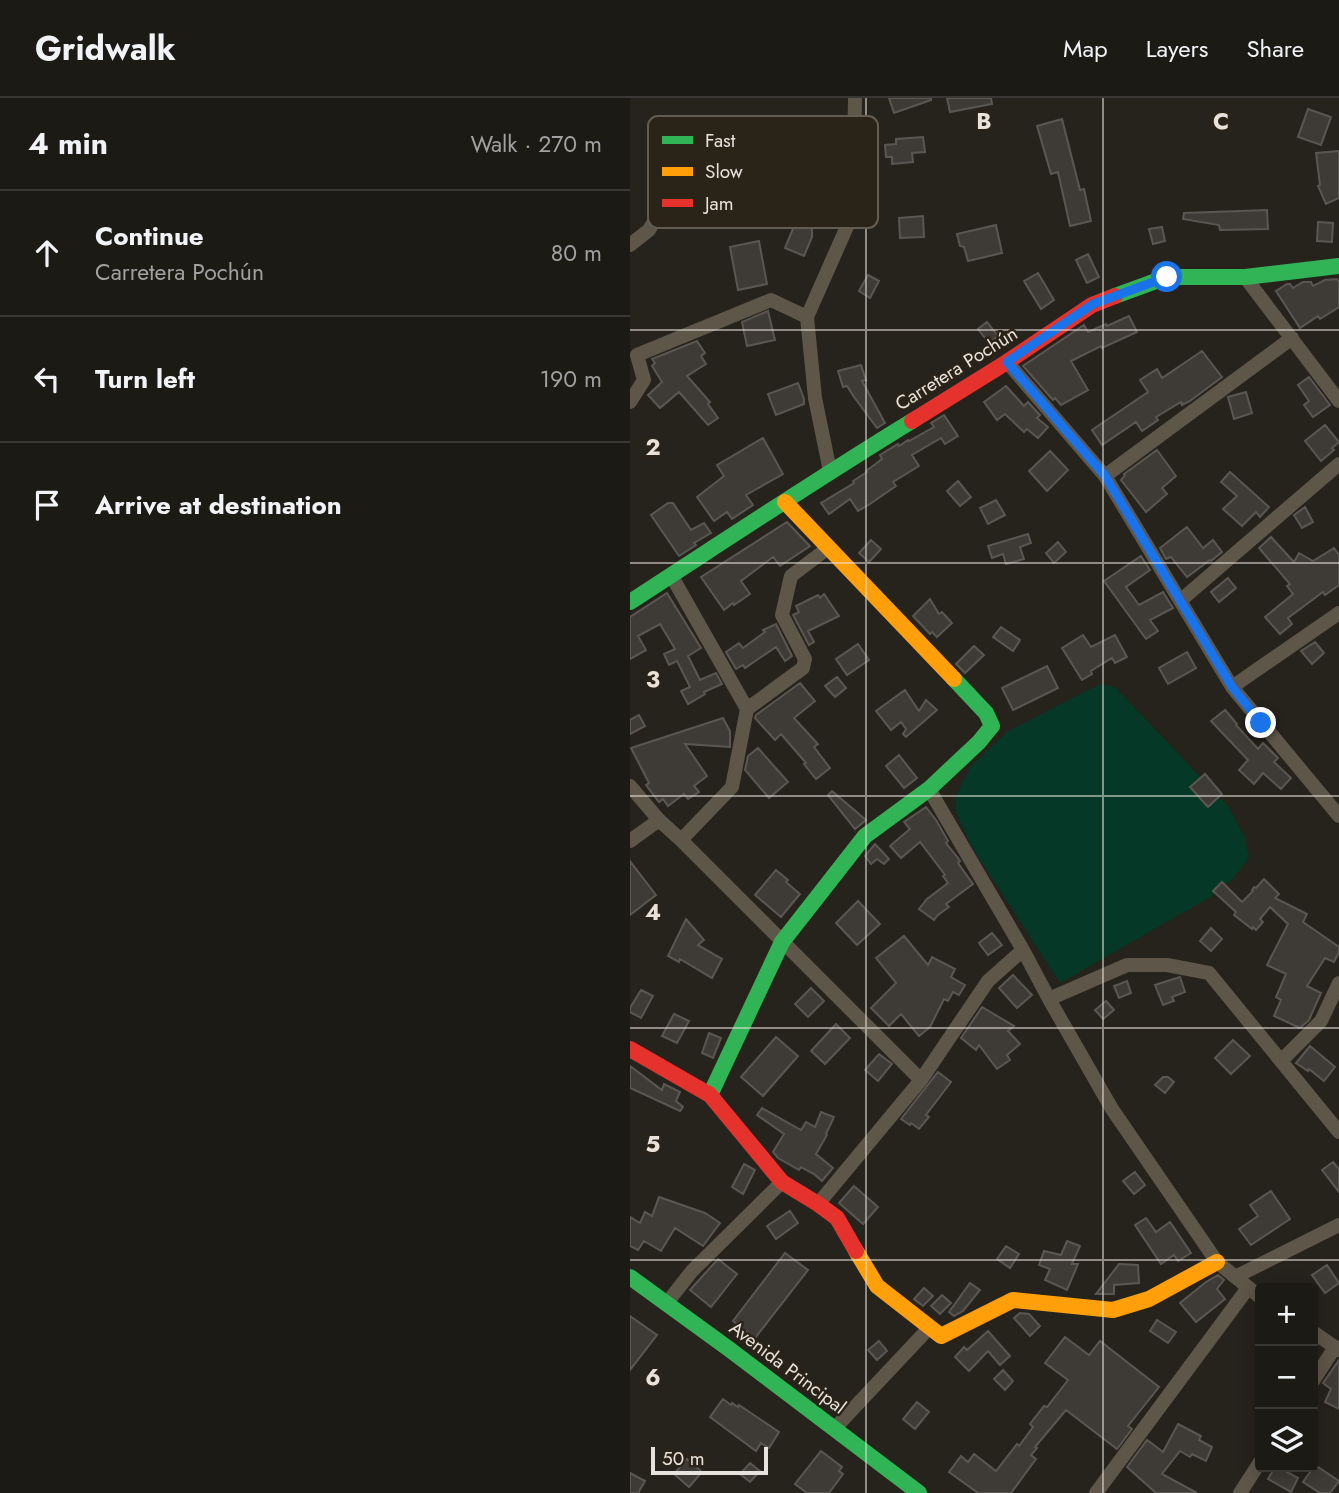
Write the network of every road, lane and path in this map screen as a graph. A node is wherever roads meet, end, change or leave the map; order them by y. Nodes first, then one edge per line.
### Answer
1 (855, 98) edge
2 (855, 116) edge
3 (650, 228) edge
4 (846, 228) edge
5 (630, 245) edge
6 (1339, 265) edge
7 (1245, 277) junction
8 (807, 317) junction
9 (1292, 338) junction
10 (634, 350) edge
11 (1007, 362) junction
12 (1339, 401) edge
13 (630, 402) edge
14 (1339, 464) edge
15 (830, 471) junction
16 (1105, 476) junction
17 (785, 502) junction
18 (828, 548) junction
19 (671, 575) junction
20 (1180, 601) junction
21 (630, 602) edge
22 (1339, 613) edge
23 (1232, 687) junction
24 (747, 709) junction
25 (630, 786) edge
26 (929, 789) junction
27 (1339, 816) edge
28 (659, 820) junction
29 (681, 839) junction
30 (630, 841) edge
31 (782, 942) junction
32 (1023, 950) junction
33 (1339, 984) edge
34 (1049, 999) junction
35 (630, 1049) edge
36 (1282, 1061) junction
37 (921, 1080) junction
38 (710, 1095) junction
39 (1339, 1132) edge
40 (782, 1182) junction
41 (818, 1204) junction
42 (1339, 1226) edge
43 (1217, 1262) junction
44 (630, 1277) edge
45 (1235, 1278) junction
46 (1254, 1292) edge
47 (666, 1304) junction
48 (930, 1327) junction
49 (1318, 1336) edge
50 (1337, 1349) edge
51 (1318, 1374) edge
52 (835, 1428) junction
53 (1255, 1470) edge
54 (919, 1493) edge
55 (1096, 1493) edge
56 (1240, 1493) edge

1 - 2 street
3 - 5 street
4 - 8 street
6 - 7 street, Carretera Pochún
7 - 9 street
7 - 11 street, Carretera Pochún
8 - 10 street
8 - 15 street
9 - 12 street
9 - 16 street
10 - 13 street
11 - 15 street, Carretera Pochún
11 - 16 street
14 - 20 street
15 - 17 street, Carretera Pochún
16 - 20 street
17 - 18 street
17 - 19 street, Carretera Pochún
18 - 24 street
18 - 26 street
19 - 21 street, Carretera Pochún
19 - 24 street
20 - 23 street
22 - 23 street
23 - 27 street
24 - 29 street
25 - 28 street
26 - 31 street
26 - 32 street
28 - 29 street
28 - 30 street
29 - 31 street
31 - 37 street
31 - 38 street
32 - 34 street
32 - 37 street
33 - 36 street
34 - 36 street
34 - 43 street
35 - 38 street
36 - 39 street
37 - 41 street
38 - 40 street
40 - 41 street
40 - 47 street
41 - 48 street
42 - 45 street
43 - 45 street
43 - 48 street
44 - 47 street, Avenida Principal
45 - 46 street
46 - 55 street
47 - 52 street, Avenida Principal
48 - 52 street
49 - 50 street
50 - 51 street
52 - 54 street, Avenida Principal
53 - 56 street

